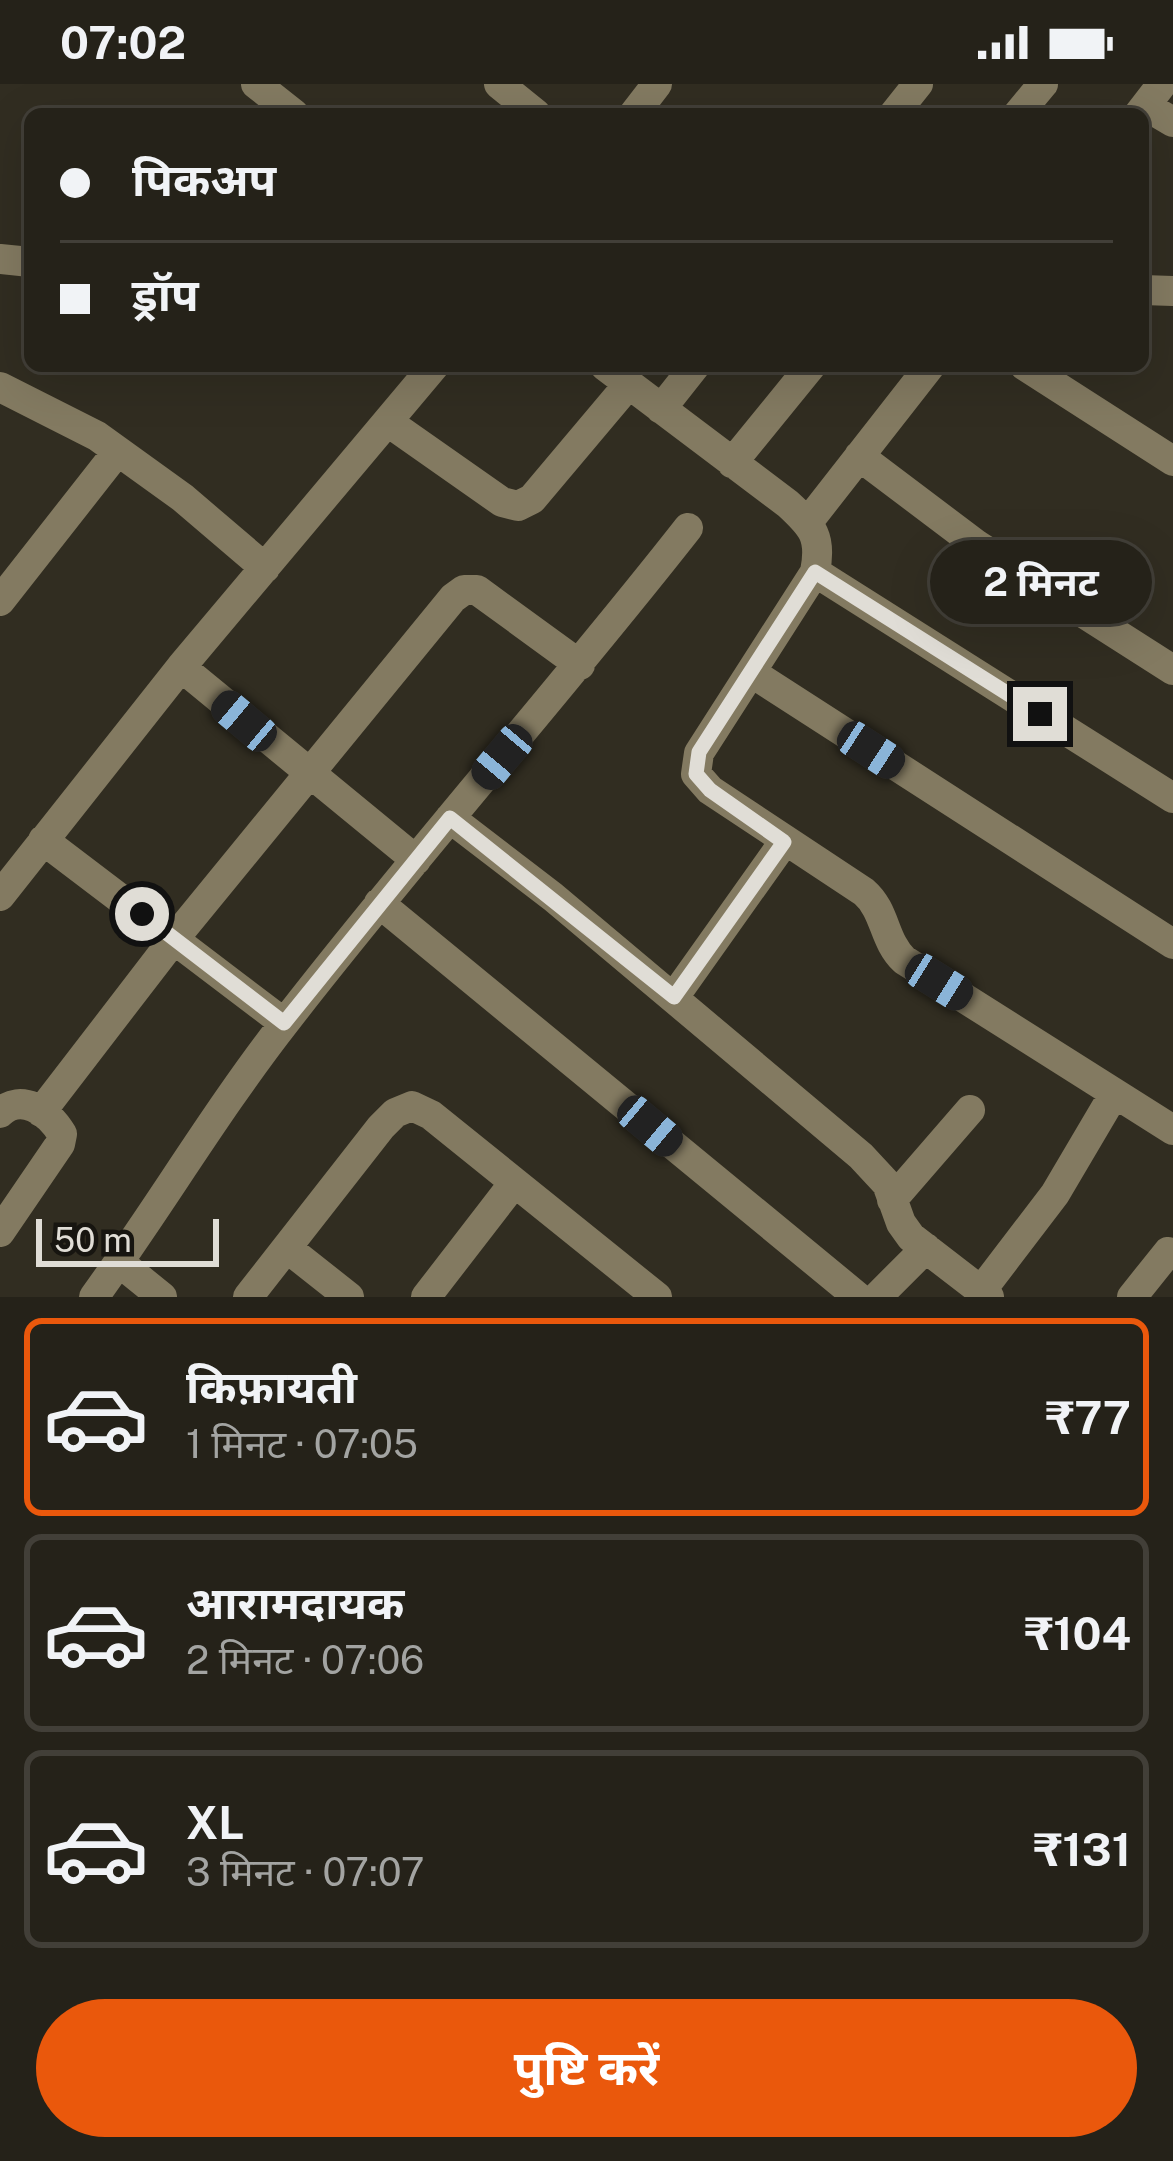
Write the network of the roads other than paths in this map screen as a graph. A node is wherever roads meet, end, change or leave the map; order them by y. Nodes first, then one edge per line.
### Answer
1 (256, 84) edge
2 (499, 84) edge
3 (657, 84) edge
4 (918, 84) edge
5 (1043, 84) edge
6 (286, 108) edge
7 (529, 108) edge
8 (639, 108) edge
9 (899, 108) edge
10 (1023, 108) edge
11 (429, 372) edge
12 (690, 372) edge
13 (806, 372) edge
14 (926, 372) edge
15 (1034, 372) edge
16 (617, 375) edge
17 (0, 388) edge
18 (661, 409) junction
19 (388, 422) junction
20 (118, 452) junction
21 (860, 457) junction
22 (1173, 460) edge
23 (733, 463) junction
24 (808, 522) junction
25 (688, 528) dead end
26 (265, 568) junction
27 (815, 572) junction
28 (0, 601) edge
29 (580, 665) junction
30 (181, 668) junction
31 (1173, 670) edge
32 (752, 673) junction
33 (308, 774) junction
34 (1173, 798) edge
35 (450, 818) junction
36 (44, 840) junction
37 (784, 842) junction
38 (416, 860) junction
39 (0, 896) edge
40 (379, 903) junction
41 (174, 939) junction
42 (1173, 944) edge
43 (674, 997) junction
44 (284, 1023) junction
45 (1114, 1094) junction
46 (970, 1110) dead end
47 (41, 1112) junction
48 (0, 1113) edge
49 (1169, 1120) edge
50 (514, 1183) junction
51 (892, 1200) junction
52 (0, 1232) edge
53 (287, 1248) junction
54 (926, 1248) junction
55 (1168, 1252) dead end
56 (119, 1262) junction
57 (985, 1294) edge
58 (94, 1297) edge
59 (161, 1297) edge
60 (248, 1297) edge
61 (349, 1297) edge
62 (426, 1297) edge
63 (657, 1297) edge
64 (857, 1297) edge
65 (877, 1297) edge
66 (1132, 1297) edge

1 - 6 street
2 - 7 street
3 - 8 street
4 - 9 street
5 - 10 street
11 - 19 street
12 - 18 street
13 - 23 street
14 - 21 street
15 - 22 street
16 - 18 street
16 - 19 street
17 - 20 street
18 - 23 street
19 - 26 street
20 - 26 street
20 - 28 street
21 - 24 street
21 - 31 street
23 - 24 street
24 - 27 street
25 - 29 street
26 - 30 street
27 - 32 street
27 - 34 street
29 - 33 street
29 - 35 street
30 - 33 street
30 - 36 street
32 - 37 street
32 - 42 street
33 - 38 street
33 - 41 street
35 - 38 street
35 - 43 street
36 - 39 street
36 - 41 street
37 - 43 street
37 - 45 street
38 - 40 street
40 - 44 street
40 - 64 street
41 - 44 street
41 - 47 street
43 - 51 street
44 - 56 street
45 - 49 street
45 - 57 street
46 - 51 street
47 - 48 street
47 - 52 street
50 - 53 street
50 - 62 street
50 - 63 street
51 - 54 street
53 - 60 street
53 - 61 street
54 - 57 street
54 - 65 street
55 - 66 street
56 - 58 street
56 - 59 street

